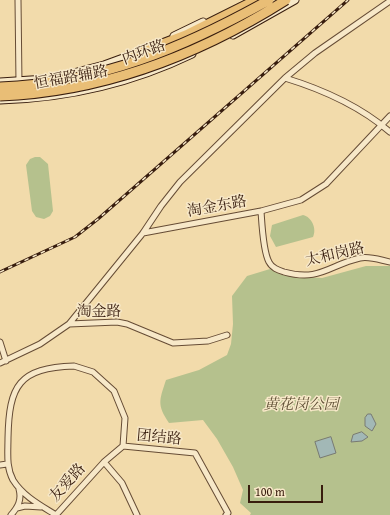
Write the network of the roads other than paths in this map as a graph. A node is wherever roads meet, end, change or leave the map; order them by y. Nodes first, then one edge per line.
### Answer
1 (18, 0) edge
2 (248, 0) edge
3 (256, 0) edge
4 (269, 0) edge
5 (286, 0) edge
6 (295, 0) edge
7 (390, 1) edge
8 (131, 56) junction
9 (284, 78) junction
10 (19, 81) junction
11 (0, 82) edge
12 (0, 86) edge
13 (0, 96) edge
14 (0, 100) edge
15 (20, 100) junction
16 (390, 116) edge
17 (382, 125) junction
18 (390, 132) edge
19 (261, 211) junction
20 (143, 233) junction
21 (390, 262) edge
22 (69, 324) junction
23 (227, 335) dead end
24 (0, 342) edge
25 (6, 361) junction
26 (0, 363) edge
27 (123, 446) junction
28 (104, 462) junction
29 (7, 464) junction
30 (0, 465) edge
31 (18, 486) junction
32 (17, 508) junction
33 (46, 508) junction
34 (11, 515) edge
35 (56, 515) edge
36 (137, 515) edge
37 (226, 515) edge

1 - 10 street
2 - 8 main road, 恒福路辅路
3 - 8 highway
4 - 12 highway, 内环路, bridge
5 - 13 highway, 内环路, bridge
6 - 15 main road, 恒福路辅路
7 - 9 street
8 - 10 main road, 恒福路辅路
9 - 17 street
9 - 20 street
10 - 11 main road, 恒福路辅路
10 - 15 street
14 - 15 main road, 恒福路辅路
16 - 17 street, 淘金东路
17 - 18 street
17 - 19 street, 淘金东路
19 - 20 street, 淘金东路
19 - 21 street, 太和岗路
20 - 22 street
22 - 23 street, 淘金路
22 - 25 street, 淘金路
24 - 25 street
25 - 26 street, 淘金路
27 - 28 street, 友爱路
27 - 29 street, 友爱路
27 - 37 street, 团结路
28 - 35 street, 友爱路
28 - 36 street
29 - 30 street
29 - 31 street, 友爱路
31 - 32 street
31 - 33 street, 友爱路
32 - 33 street
32 - 34 street
33 - 35 street, 友爱路

